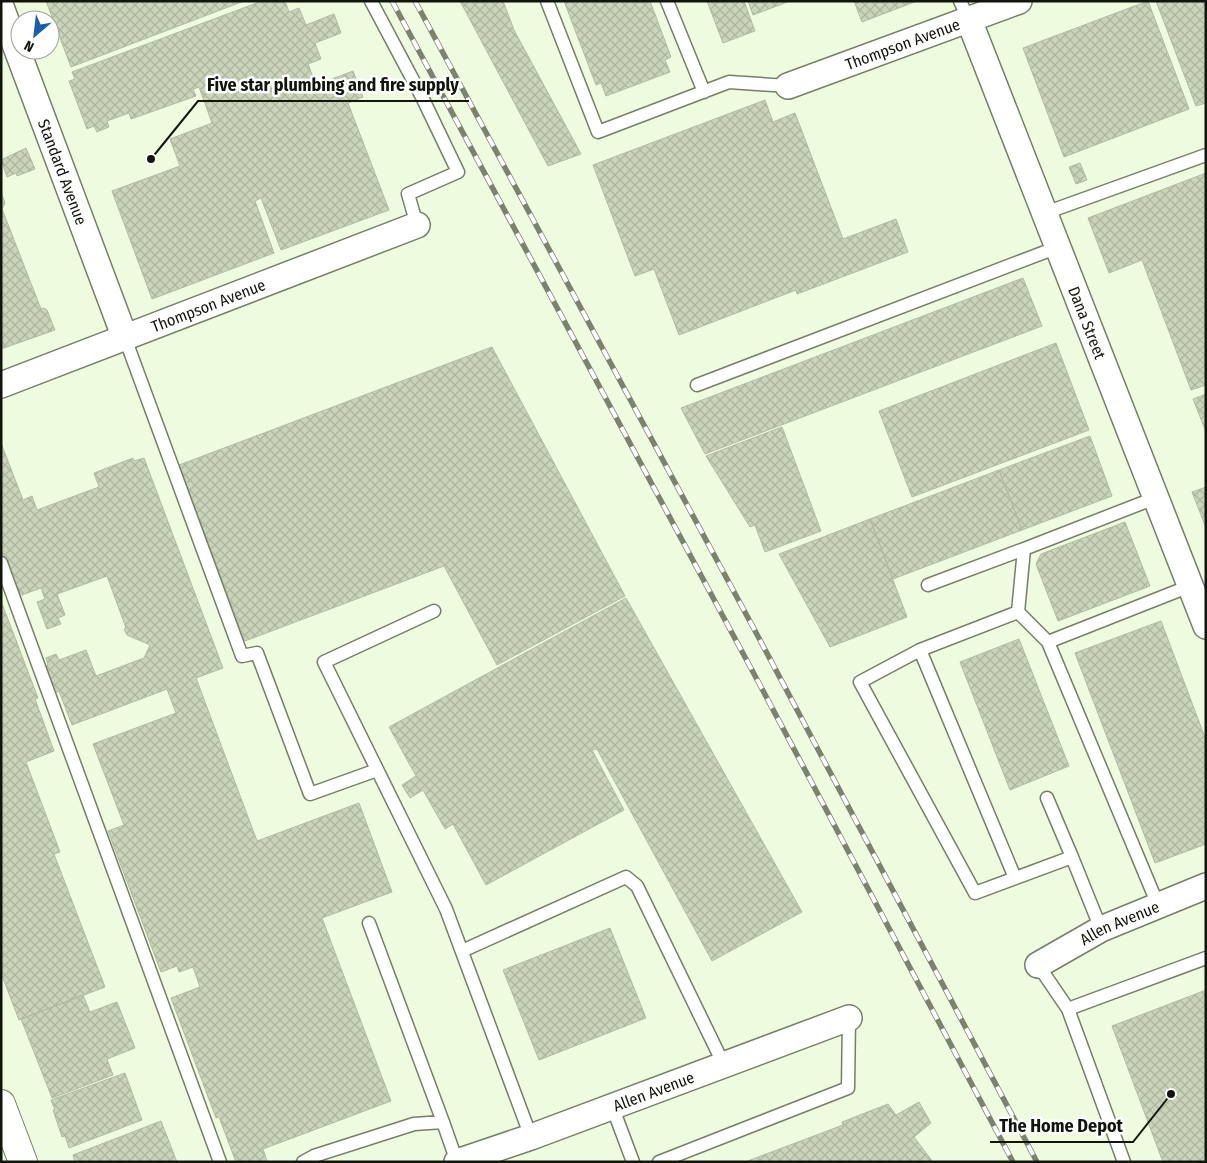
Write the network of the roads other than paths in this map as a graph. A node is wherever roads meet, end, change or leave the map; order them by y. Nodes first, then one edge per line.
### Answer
1 (371, 1) edge
2 (547, 1) edge
3 (667, 1) edge
4 (1018, 1) edge
5 (1, 7) edge
6 (964, 11) edge
7 (788, 86) joint
8 (704, 92) junction
9 (1206, 155) edge
10 (1045, 213) junction
11 (417, 225) joint
12 (1058, 247) junction
13 (125, 338) junction
14 (697, 384) dead end
15 (1, 385) edge
16 (1155, 498) junction
17 (1024, 549) junction
18 (1, 563) edge
19 (928, 585) dead end
20 (1190, 586) junction
21 (434, 611) dead end
22 (1018, 612) junction
23 (1206, 626) edge
24 (1048, 642) junction
25 (920, 650) junction
26 (377, 770) junction
27 (1047, 798) dead end
28 (1072, 857) junction
29 (1015, 878) junction
30 (1206, 886) edge
31 (1158, 905) junction
32 (369, 923) dead end
33 (1101, 929) junction
34 (462, 951) junction
35 (1206, 958) edge
36 (1038, 965) joint
37 (1068, 1009) junction
38 (849, 1018) joint
39 (724, 1065) junction
40 (1, 1104) edge
41 (612, 1106) junction
42 (442, 1122) junction
43 (531, 1137) junction
44 (13, 1148) edge
45 (309, 1159) edge
46 (220, 1162) edge
47 (457, 1162) edge
48 (633, 1162) edge
49 (658, 1162) edge
50 (1124, 1162) edge

1 - 11 lane
2 - 8 lane
3 - 8 lane
4 - 6 street, Thompson Avenue
5 - 13 street, Standard Avenue
6 - 7 street, Thompson Avenue
6 - 10 street, Dana Street
7 - 8 lane
9 - 10 lane
10 - 12 street, Dana Street
11 - 13 street, Thompson Avenue
12 - 14 lane
12 - 16 street, Dana Street
13 - 15 street, Thompson Avenue
13 - 26 lane
16 - 17 lane
16 - 20 street, Dana Street
17 - 19 lane
17 - 22 lane
18 - 46 lane
20 - 23 street, Dana Street
20 - 24 lane
21 - 26 lane
22 - 24 lane
22 - 25 lane
24 - 31 lane
25 - 29 lane
25 - 29 lane
26 - 34 lane
27 - 28 lane
28 - 29 lane
28 - 33 lane
30 - 31 street, Allen Avenue
31 - 33 street, Allen Avenue
32 - 42 lane
33 - 36 street, Allen Avenue
34 - 39 lane
34 - 43 lane
35 - 37 lane
36 - 37 lane
37 - 50 lane
38 - 39 street, Allen Avenue
38 - 49 lane
39 - 41 street, Allen Avenue
40 - 44 main road
41 - 43 street, Allen Avenue
41 - 48 lane
42 - 45 lane
42 - 47 lane
43 - 47 street, Allen Avenue

